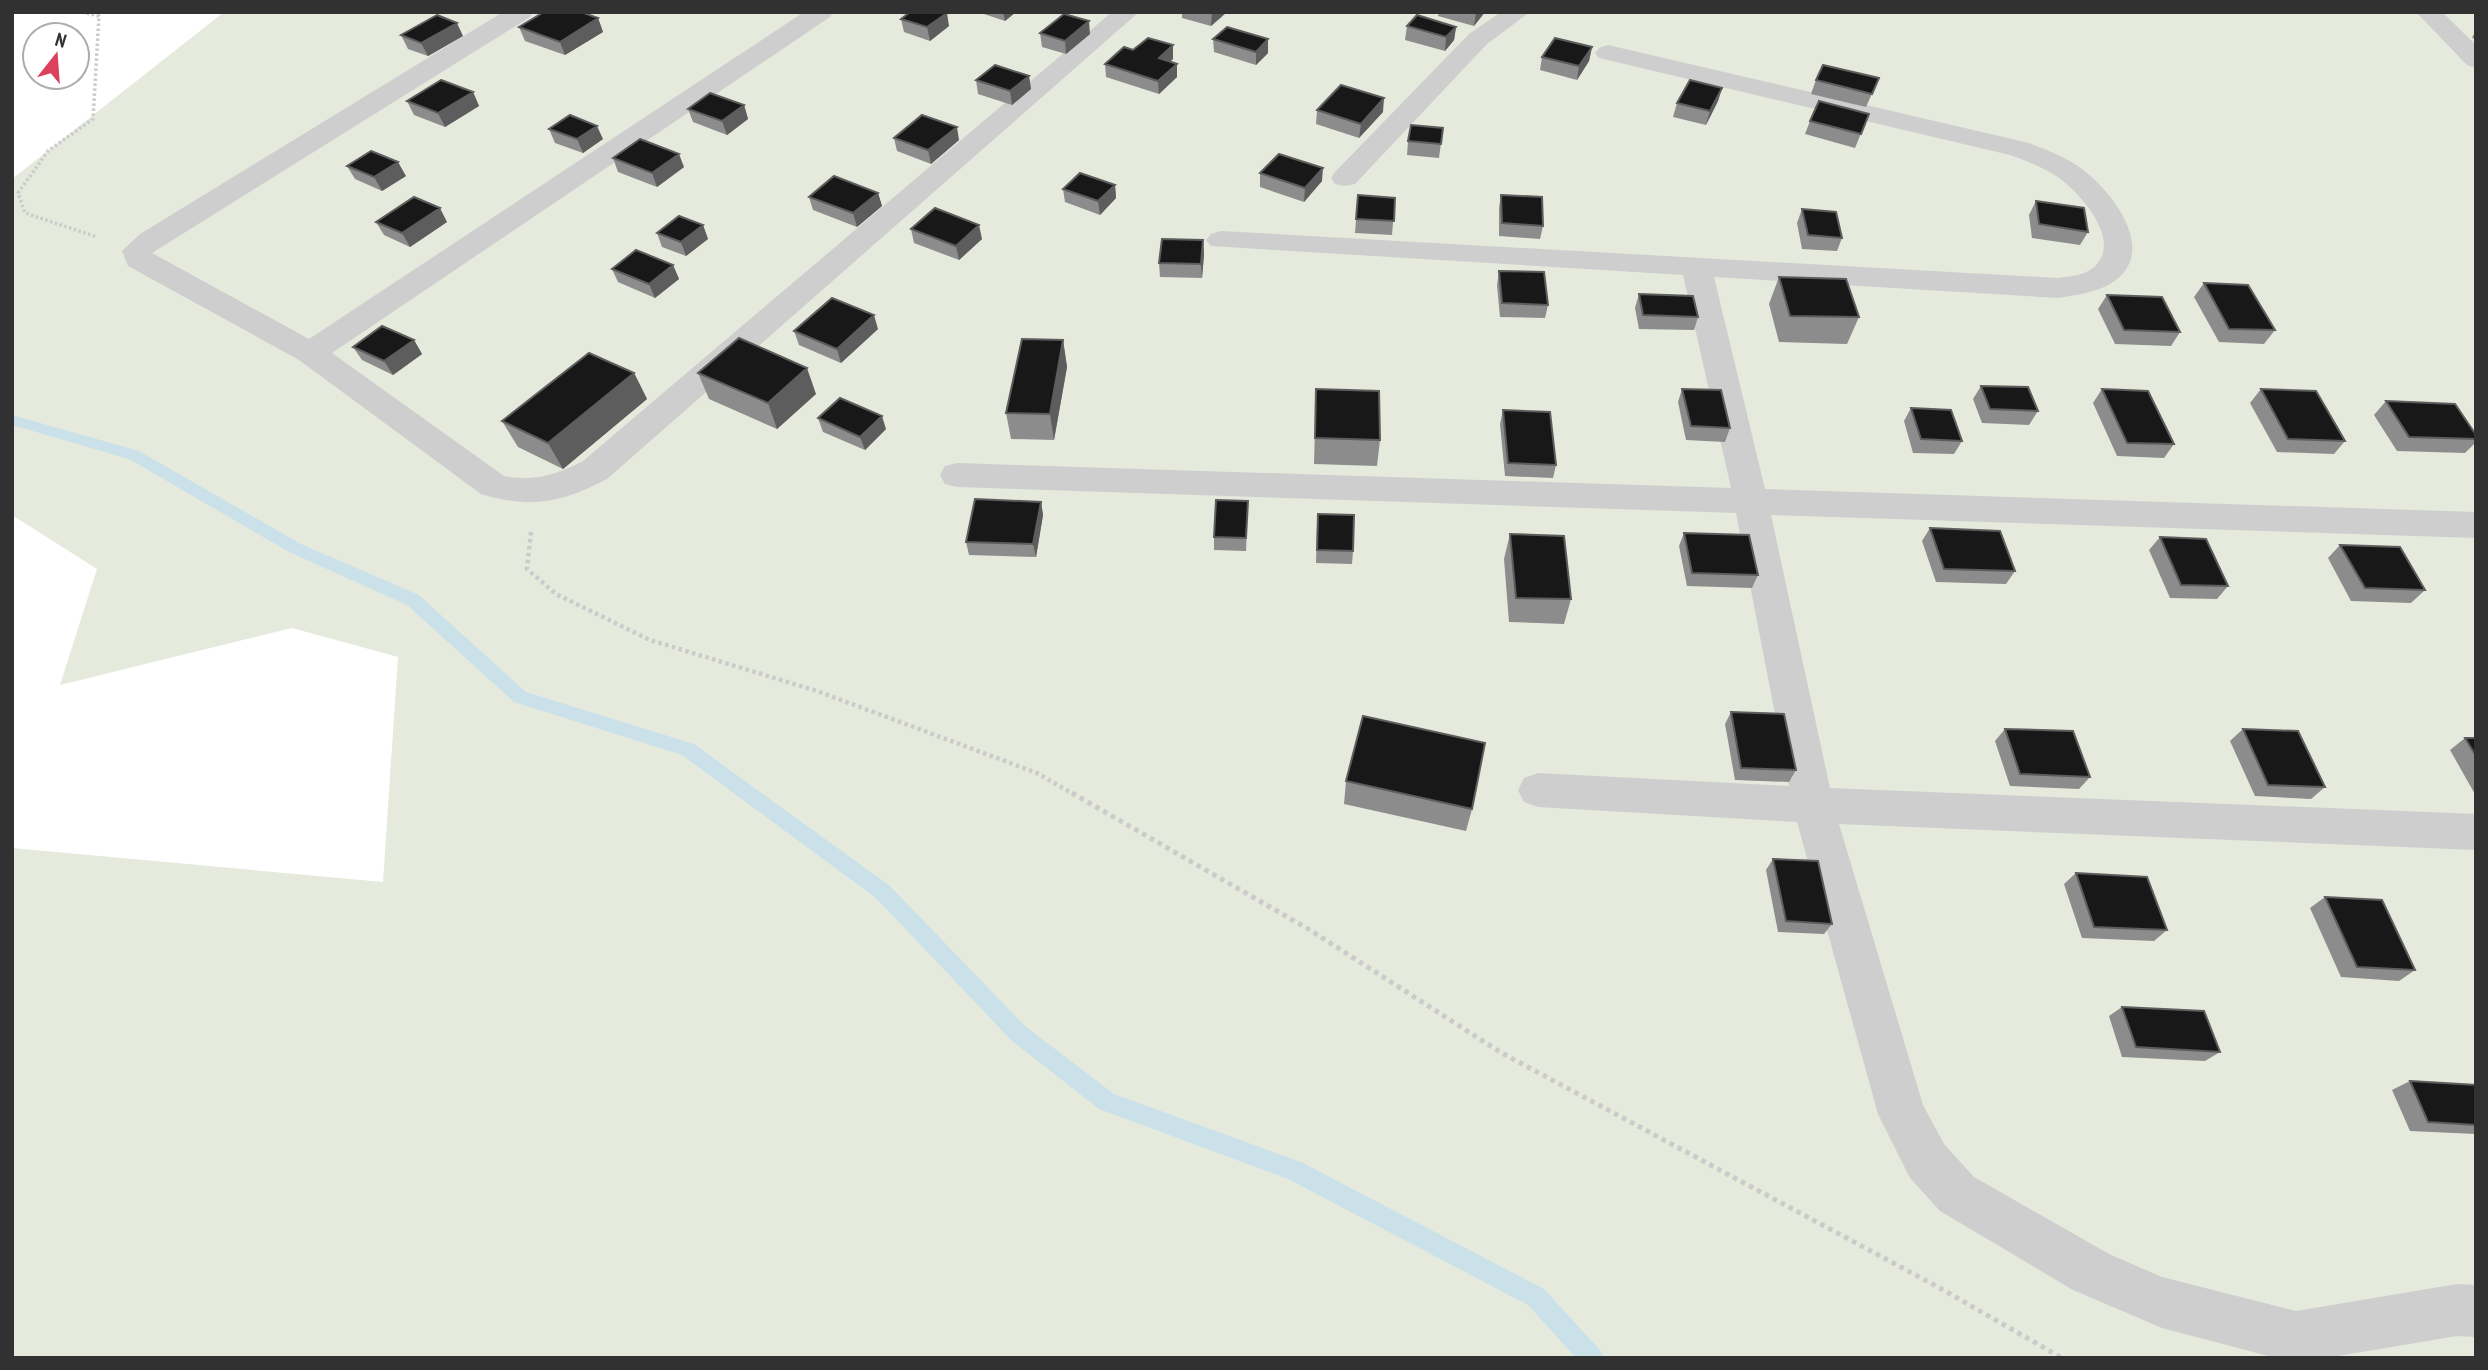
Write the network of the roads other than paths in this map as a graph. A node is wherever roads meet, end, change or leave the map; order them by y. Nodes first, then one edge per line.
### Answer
1 (521, 12) edge
2 (821, 12) edge
3 (1128, 12) edge
4 (1518, 12) edge
5 (2428, 12) edge
6 (1608, 53) dead end
7 (2476, 60) edge
8 (1345, 178) dead end
9 (1221, 240) dead end
10 (1696, 266) junction
11 (310, 353) junction
12 (957, 475) dead end
13 (1751, 501) junction
14 (2476, 526) edge
15 (1538, 790) dead end
16 (1812, 805) junction
17 (2476, 832) edge
18 (2476, 1311) edge

1 - 11 lane
2 - 11 lane
3 - 11 lane
4 - 8 lane
5 - 7 lane
6 - 10 lane
9 - 10 lane
10 - 13 lane
12 - 13 lane
13 - 14 lane
13 - 16 lane
15 - 16 lane
16 - 17 lane
16 - 18 lane

